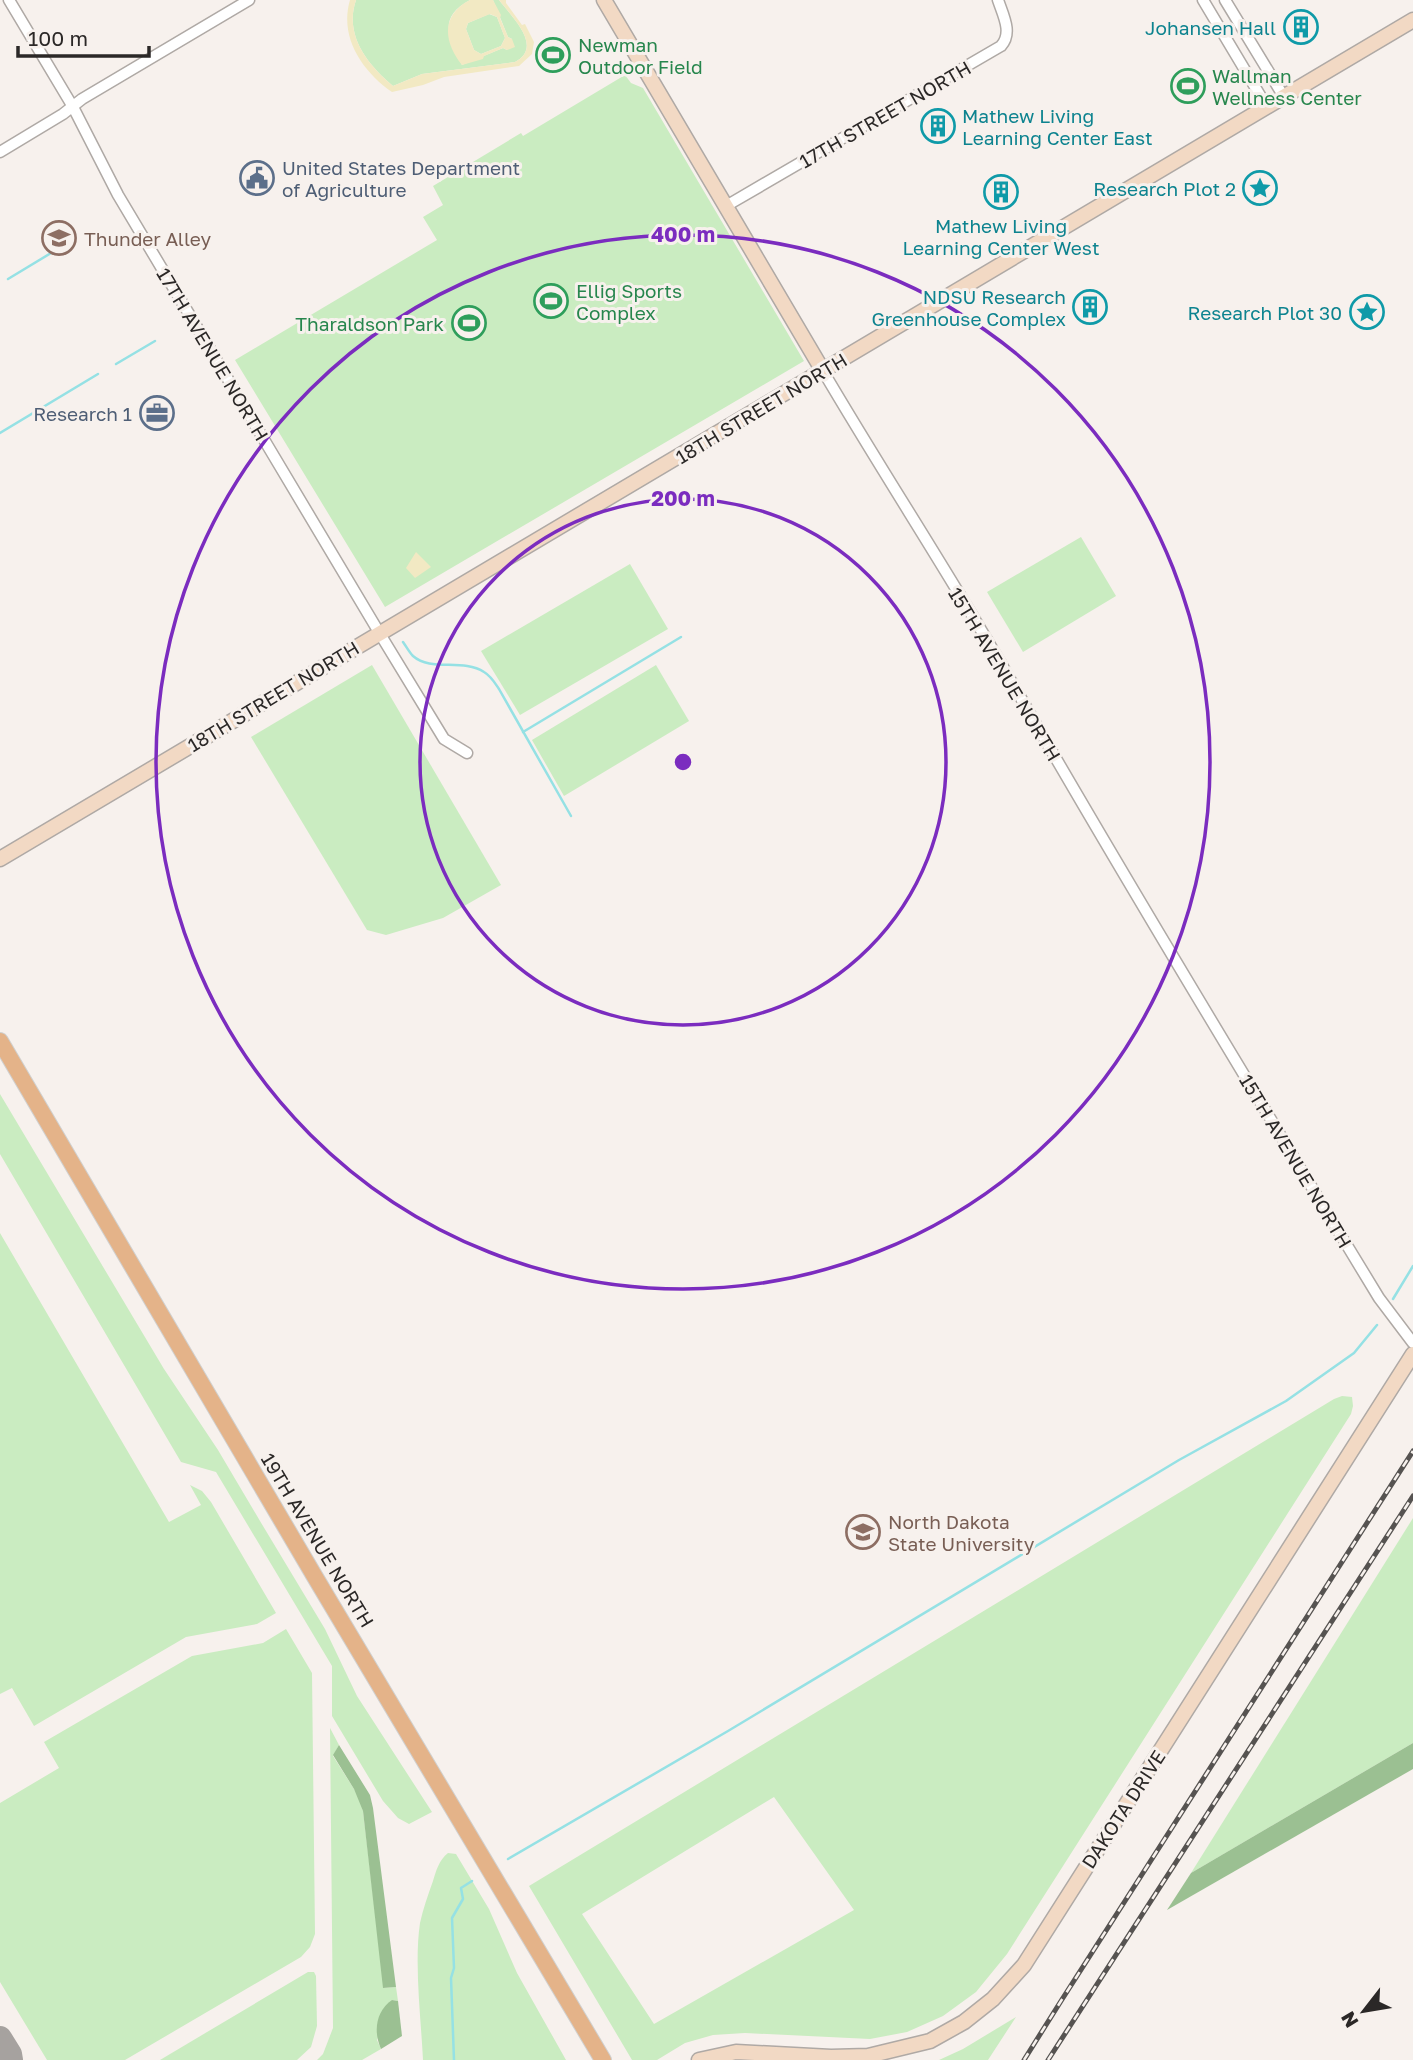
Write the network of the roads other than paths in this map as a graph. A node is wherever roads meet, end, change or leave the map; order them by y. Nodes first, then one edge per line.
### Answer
1 (9, 0) edge
2 (249, 0) edge
3 (604, 0) edge
4 (998, 0) edge
5 (1203, 0) edge
6 (1225, 0) edge
7 (1413, 20) edge
8 (1284, 97) junction
9 (73, 107) junction
10 (1267, 107) junction
11 (0, 152) edge
12 (726, 206) junction
13 (823, 371) junction
14 (380, 634) junction
15 (467, 752) dead end
16 (0, 859) edge
17 (0, 1041) edge
18 (1413, 1343) edge
19 (1413, 1354) edge
20 (603, 2060) edge
21 (699, 2060) edge

1 - 9 street, 17TH AVENUE NORTH
2 - 9 street
3 - 12 street, 15TH AVENUE NORTH
4 - 12 street, 17TH STREET NORTH
5 - 10 street
6 - 8 street
7 - 8 street, 18TH STREET NORTH
8 - 10 street, 18TH STREET NORTH
9 - 11 street
9 - 14 street, 17TH AVENUE NORTH
10 - 13 street, 18TH STREET NORTH
12 - 13 street, 15TH AVENUE NORTH
13 - 14 street, 18TH STREET NORTH
13 - 18 street, 15TH AVENUE NORTH
14 - 15 street, 17TH AVENUE NORTH
14 - 16 street, 18TH STREET NORTH
17 - 20 main road, 19TH AVENUE NORTH
19 - 21 street, DAKOTA DRIVE

